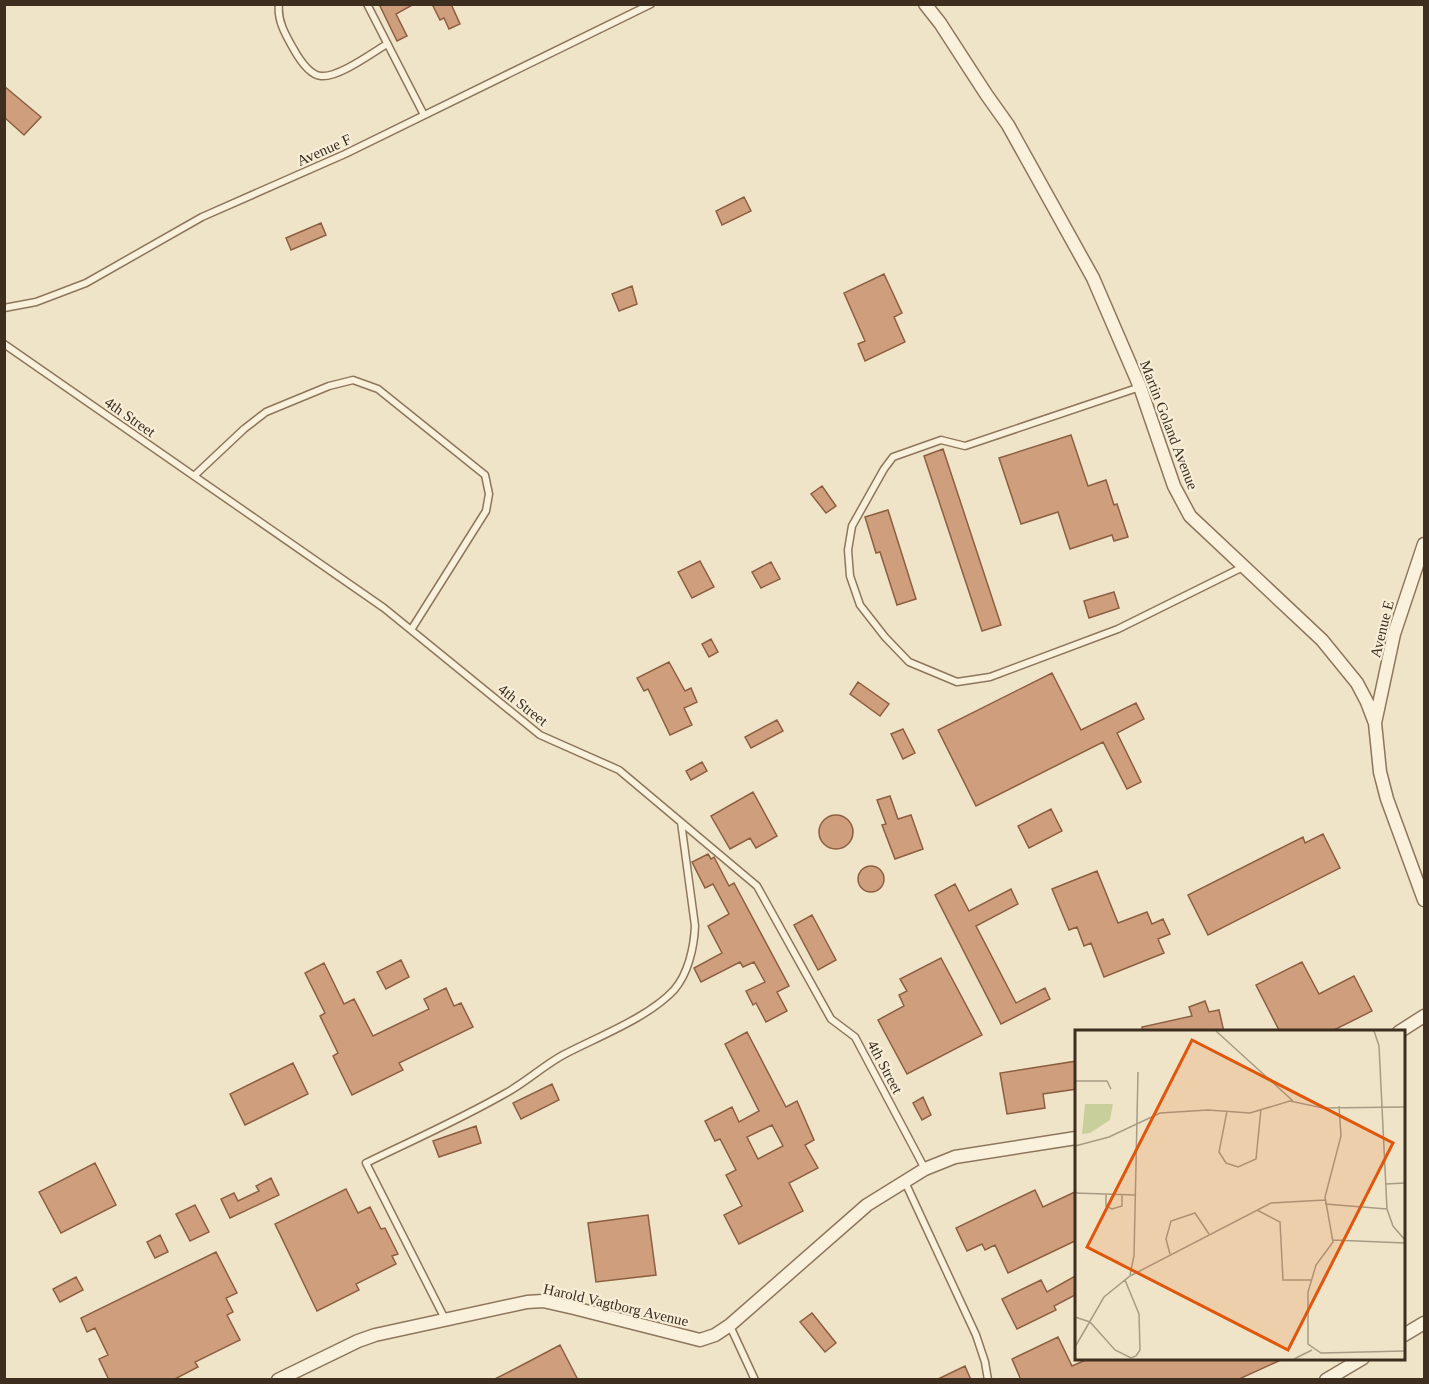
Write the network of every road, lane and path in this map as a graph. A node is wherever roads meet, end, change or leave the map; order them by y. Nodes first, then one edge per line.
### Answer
1 (279, 4) edge
2 (367, 4) edge
3 (651, 4) edge
4 (925, 4) edge
5 (387, 44) junction
6 (424, 115) junction
7 (4, 308) edge
8 (4, 344) edge
9 (1140, 387) junction
10 (194, 476) junction
11 (1425, 544) edge
12 (1243, 567) junction
13 (411, 630) junction
14 (1375, 723) junction
15 (681, 821) junction
16 (1425, 900) edge
17 (1425, 1016) edge
18 (1402, 1030) edge
19 (1075, 1138) edge
20 (926, 1169) junction
21 (904, 1181) junction
22 (445, 1319) junction
23 (1425, 1323) edge
24 (730, 1325) junction
25 (1405, 1334) edge
26 (1361, 1360) edge
27 (278, 1380) edge
28 (755, 1380) edge
29 (988, 1380) edge
30 (1326, 1380) edge

1 - 5 lane
2 - 5 lane
3 - 6 lane, Avenue F
4 - 9 street, Martin Goland Avenue
5 - 6 lane
6 - 7 lane, Avenue F
8 - 10 lane, 4th Street
9 - 12 street, Martin Goland Avenue
9 - 12 lane
10 - 13 lane, 4th Street
10 - 13 lane
11 - 14 street, Avenue E
12 - 14 street, Martin Goland Avenue
13 - 15 lane, 4th Street
14 - 16 street, Martin Goland Avenue
15 - 20 lane, 4th Street
15 - 22 lane
17 - 18 street
19 - 20 street, Harold Vagtborg Avenue
20 - 21 street, Harold Vagtborg Avenue
21 - 24 street, Harold Vagtborg Avenue
21 - 29 lane
22 - 24 street, Harold Vagtborg Avenue
22 - 27 street, Harold Vagtborg Avenue
23 - 25 street
24 - 28 lane
26 - 30 street

